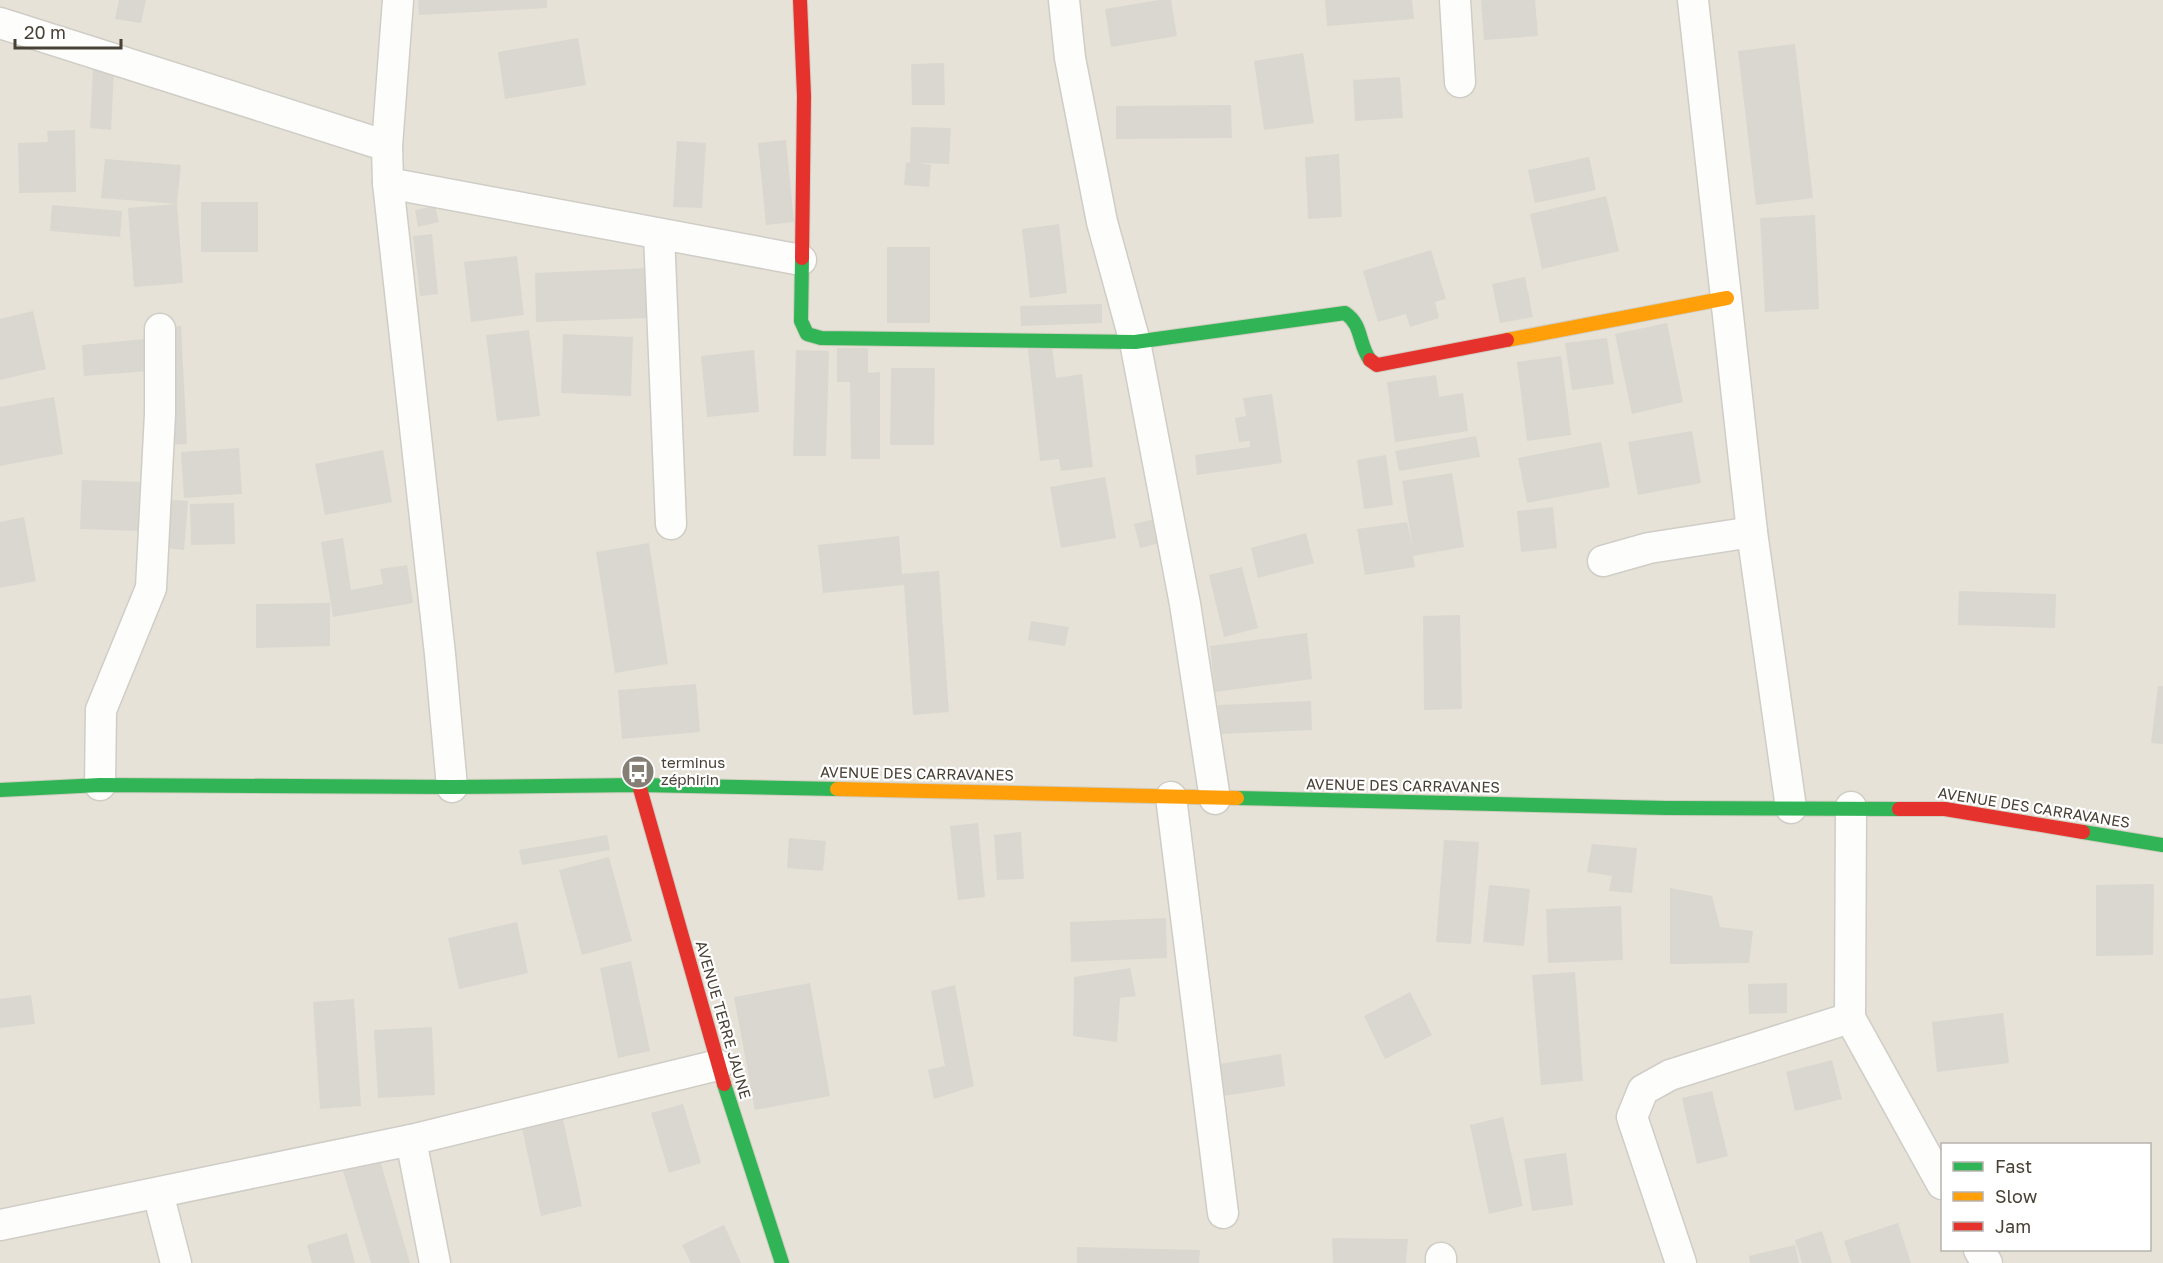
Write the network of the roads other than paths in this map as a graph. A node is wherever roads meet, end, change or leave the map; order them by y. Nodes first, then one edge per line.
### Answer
1 (398, 0) edge
2 (800, 0) edge
3 (1064, 0) edge
4 (1455, 0) edge
5 (1693, 0) edge
6 (0, 23) edge
7 (1460, 82) dead end
8 (387, 146) junction
9 (388, 183) junction
10 (659, 234) junction
11 (801, 260) junction
12 (1727, 298) junction
13 (160, 329) dead end
14 (1135, 342) junction
15 (671, 524) dead end
16 (1752, 532) junction
17 (1603, 561) dead end
18 (639, 784) junction
19 (99, 785) junction
20 (452, 787) junction
21 (0, 790) edge
22 (1171, 797) junction
23 (1215, 799) junction
24 (1851, 807) junction
25 (1791, 808) junction
26 (2163, 845) edge
27 (1850, 1018) junction
28 (717, 1065) junction
29 (411, 1140) junction
30 (1941, 1182) edge
31 (158, 1193) junction
32 (1223, 1213) dead end
33 (0, 1225) edge
34 (176, 1263) edge
35 (435, 1263) edge
36 (782, 1263) edge
37 (1681, 1263) edge

1 - 8 street
2 - 11 street
3 - 14 street
4 - 7 street
5 - 12 street
6 - 8 street
8 - 9 street
9 - 10 street
9 - 20 street
10 - 11 street
10 - 15 street
11 - 14 street
12 - 14 street
12 - 16 street
13 - 19 street
14 - 23 street
16 - 17 street
16 - 25 street
18 - 20 street, AVENUE DES CARRAVANES
18 - 22 street, AVENUE DES CARRAVANES
18 - 28 street, AVENUE TERRE JAUNE
19 - 20 street, AVENUE DES CARRAVANES
19 - 21 street, AVENUE DES CARRAVANES
22 - 23 street, AVENUE DES CARRAVANES
22 - 32 street
23 - 25 street, AVENUE DES CARRAVANES
24 - 25 street, AVENUE DES CARRAVANES
24 - 26 street, AVENUE DES CARRAVANES
24 - 27 street
27 - 30 street
27 - 37 street
28 - 29 street
28 - 36 street, AVENUE TERRE JAUNE
29 - 31 street
29 - 35 street
31 - 33 street
31 - 34 street

